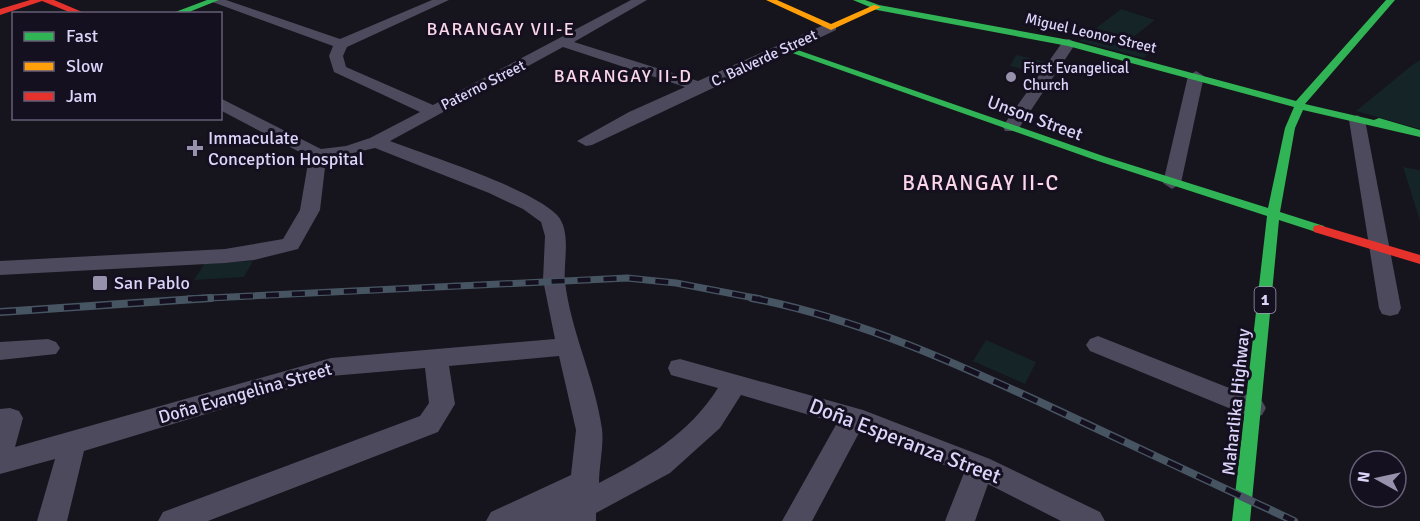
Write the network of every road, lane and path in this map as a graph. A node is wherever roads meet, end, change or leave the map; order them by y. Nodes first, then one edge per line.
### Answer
1 (20, 0) edge
2 (39, 0) edge
3 (46, 0) edge
4 (214, 0) edge
5 (443, 0) edge
6 (641, 0) edge
7 (770, 0) edge
8 (857, 0) edge
9 (892, 0) edge
10 (1391, 0) edge
11 (408, 3) dead end
12 (0, 6) edge
13 (877, 7) junction
14 (426, 8) junction
15 (0, 12) edge
16 (78, 12) edge
17 (180, 12) edge
18 (831, 27) junction
19 (564, 43) junction
20 (341, 44) junction
21 (1069, 44) junction
22 (786, 49) junction
23 (1196, 76) junction
24 (700, 87) junction
25 (1300, 103) junction
26 (222, 105) edge
27 (432, 111) junction
28 (1357, 120) junction
29 (1011, 127) junction
30 (1396, 128) junction
31 (1420, 134) edge
32 (586, 141) dead end
33 (376, 142) junction
34 (318, 155) junction
35 (1172, 183) junction
36 (1273, 216) junction
37 (1381, 248) junction
38 (1420, 260) edge
39 (0, 268) edge
40 (1390, 308) dead end
41 (1098, 345) dead end
42 (567, 347) junction
43 (48, 348) dead end
44 (0, 351) edge
45 (436, 358) junction
46 (680, 368) dead end
47 (734, 385) junction
48 (1253, 408) junction
49 (854, 417) junction
50 (0, 420) edge
51 (73, 443) junction
52 (0, 453) edge
53 (0, 462) edge
54 (980, 467) junction
55 (583, 503) edge
56 (1246, 519) edge
57 (52, 521) edge
58 (173, 521) edge
59 (501, 521) edge
60 (545, 521) edge
61 (797, 521) edge
62 (960, 521) edge
63 (1090, 521) edge

1 - 12 street
2 - 15 street
3 - 16 street
4 - 17 street
4 - 20 street
5 - 14 street
6 - 19 street, Paterno Street
7 - 18 street
8 - 13 street, Miguel Leonor Street
9 - 13 street
10 - 25 street, Maharlika Highway / 1
11 - 14 street
13 - 18 street, C. Balverde Street
13 - 21 street, Miguel Leonor Street
14 - 20 street
18 - 22 street, C. Balverde Street
19 - 24 street
19 - 27 street, Paterno Street
20 - 27 street
21 - 23 street, Miguel Leonor Street
21 - 29 street
22 - 24 street, C. Balverde Street
22 - 29 street, Unson Street
23 - 25 street, Miguel Leonor Street
23 - 35 street
24 - 32 street, C. Balverde Street
25 - 28 street, Miguel Leonor Street
25 - 30 street, Miguel Leonor Street
25 - 36 street, Maharlika Highway / 1
26 - 34 street
27 - 33 street, Paterno Street
28 - 30 street, Miguel Leonor Street
28 - 37 street
29 - 35 street, Unson Street
30 - 31 street, Miguel Leonor Street
33 - 34 street, Paterno Street
33 - 42 street
34 - 39 street
35 - 36 street, Unson Street
36 - 37 street, Unson Street
36 - 48 street, Maharlika Highway / 1
37 - 38 street, Unson Street
37 - 40 street
41 - 48 street
42 - 45 street, Doña Evangelina Street
42 - 55 street
43 - 44 street
45 - 51 street, Doña Evangelina Street
45 - 58 street
46 - 47 street, Doña Esperanza Street
47 - 49 street, Doña Esperanza Street
47 - 55 street
48 - 56 street, Maharlika Highway / 1
49 - 54 street, Doña Esperanza Street
49 - 61 street
50 - 52 street
51 - 53 street, Doña Evangelina Street
51 - 57 street
54 - 62 street
54 - 63 street, Doña Esperanza Street
55 - 59 street
55 - 60 street

